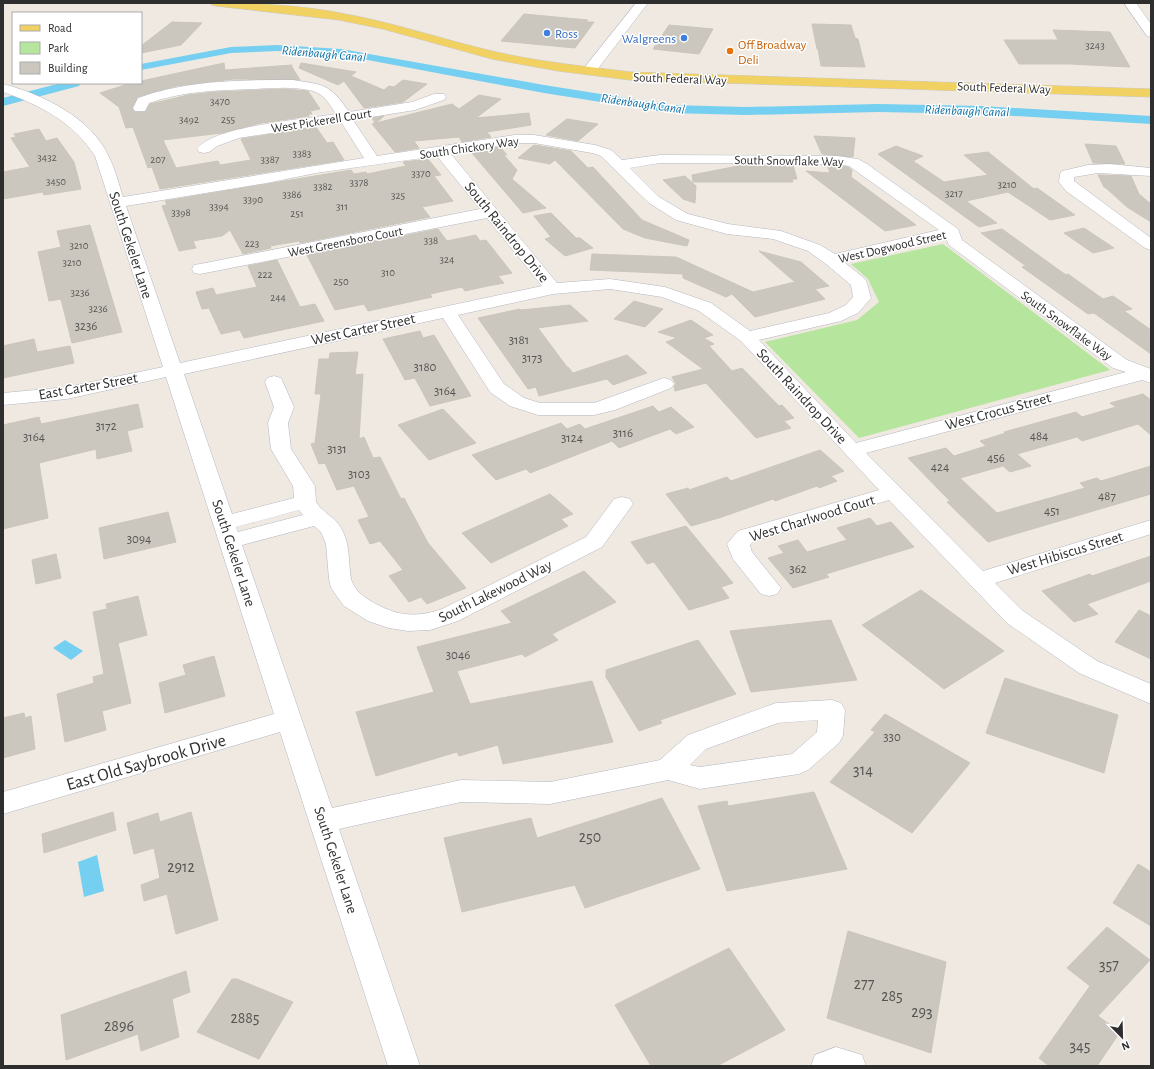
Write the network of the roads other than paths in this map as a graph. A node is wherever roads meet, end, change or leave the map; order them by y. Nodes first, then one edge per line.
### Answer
1 (216, 3) edge
2 (642, 3) edge
3 (1130, 3) edge
4 (1151, 33) edge
5 (589, 71) junction
6 (3, 88) edge
7 (1151, 92) edge
8 (439, 97) dead end
9 (140, 108) dead end
10 (344, 117) junction
11 (204, 149) dead end
12 (441, 151) junction
13 (373, 161) junction
14 (619, 164) junction
15 (1151, 172) edge
16 (117, 203) junction
17 (491, 212) junction
18 (952, 232) junction
19 (1151, 245) edge
20 (832, 260) junction
21 (200, 269) dead end
22 (552, 289) junction
23 (447, 311) junction
24 (747, 337) junction
25 (173, 371) junction
26 (1148, 375) edge
27 (274, 382) dead end
28 (664, 384) dead end
29 (3, 399) edge
30 (852, 450) junction
31 (894, 492) junction
32 (622, 504) dead end
33 (312, 510) junction
34 (1151, 527) edge
35 (227, 532) junction
36 (979, 580) junction
37 (769, 588) dead end
38 (1151, 695) edge
39 (289, 720) junction
40 (668, 768) junction
41 (3, 803) edge
42 (323, 821) junction
43 (404, 1066) edge
44 (827, 1066) edge
45 (850, 1066) edge

1 - 5 main road, South Federal Way
2 - 5 street
3 - 4 street
5 - 7 main road, South Federal Way
6 - 16 street, South Gekeler Lane
8 - 10 street, West Pickerell Court
9 - 10 street
10 - 11 street, West Pickerell Court
10 - 13 street
12 - 13 street, South Chickory Way
12 - 14 street, South Chickory Way
12 - 17 street, South Raindrop Drive
13 - 16 street, South Chickory Way
14 - 18 street, South Snowflake Way
14 - 20 street, South Chickory Way
15 - 19 street
16 - 25 street, South Gekeler Lane
17 - 21 street, West Greensboro Court
17 - 22 street, South Raindrop Drive
18 - 20 street, West Dogwood Street
18 - 26 street, South Snowflake Way
20 - 24 street, South Chickory Way
22 - 23 street, West Carter Street
22 - 24 street, South Raindrop Drive
23 - 25 street, West Carter Street
23 - 28 street
24 - 30 street, South Raindrop Drive
25 - 29 street, East Carter Street
25 - 35 street, South Gekeler Lane
26 - 30 street, West Crocus Street
27 - 33 street
30 - 31 street, South Raindrop Drive
31 - 36 street, South Raindrop Drive
31 - 37 street, West Charlwood Court
32 - 33 street, South Lakewood Way
33 - 35 street
34 - 36 street, West Hibiscus Street
35 - 39 street, South Gekeler Lane
36 - 38 street, South Raindrop Drive
39 - 41 street, East Old Saybrook Drive
39 - 42 street, South Gekeler Lane
40 - 40 street
40 - 42 street
42 - 43 street, South Gekeler Lane
44 - 45 street

